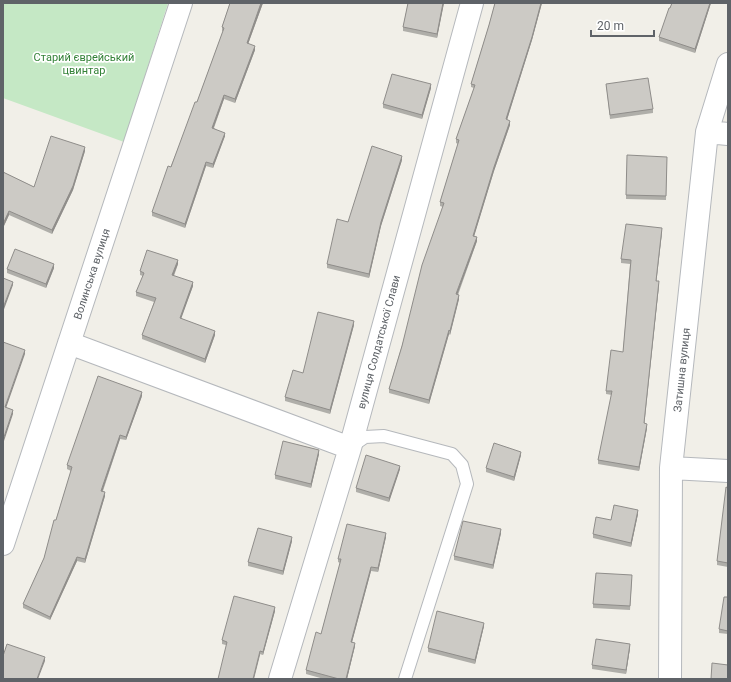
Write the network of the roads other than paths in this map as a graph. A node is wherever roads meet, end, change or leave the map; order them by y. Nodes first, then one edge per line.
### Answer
1 (181, 3) edge
2 (472, 3) edge
3 (728, 64) edge
4 (718, 133) edge
5 (69, 343) junction
6 (350, 448) junction
7 (672, 468) junction
8 (728, 471) edge
9 (3, 544) edge
10 (280, 679) edge
11 (405, 679) edge
12 (670, 679) edge

1 - 5 street, Волинська вулиця
2 - 6 street, вулиця Солдатської Слави
3 - 4 street, Затишна вулиця
4 - 7 street, Затишна вулиця
5 - 6 street
5 - 9 street, Волинська вулиця
6 - 10 street, вулиця Солдатської Слави
6 - 11 lane
7 - 8 street
7 - 12 street, Затишна вулиця

